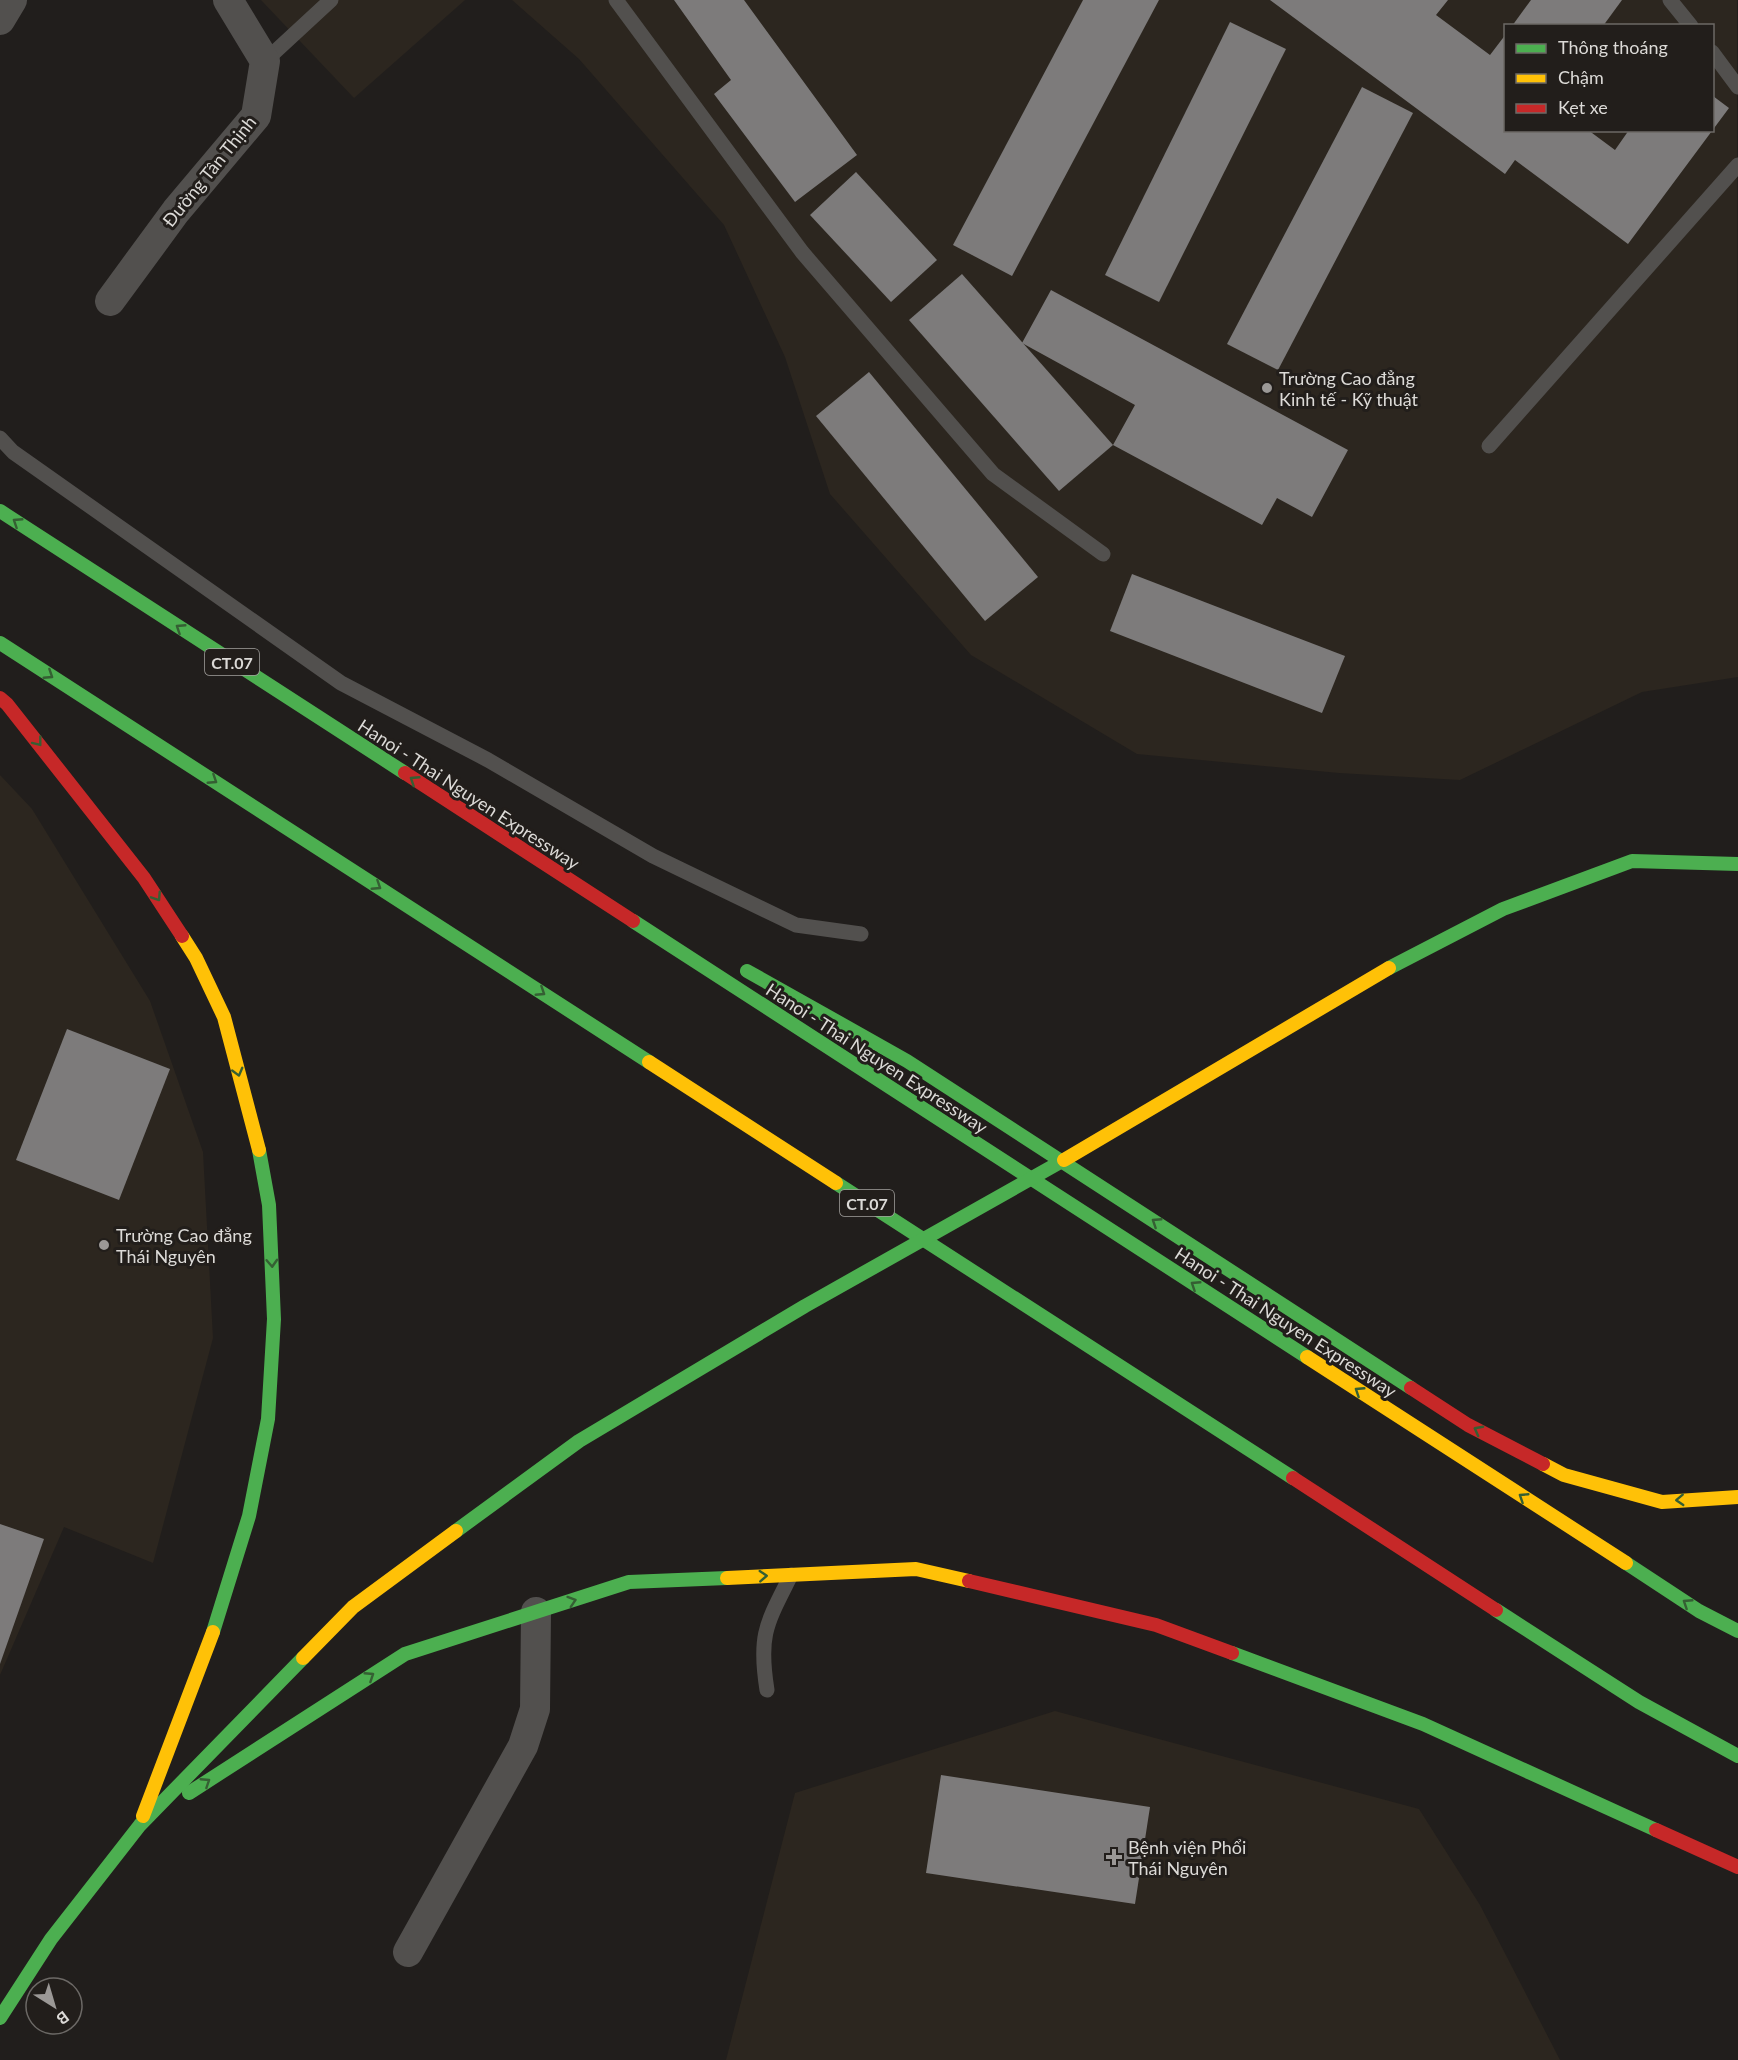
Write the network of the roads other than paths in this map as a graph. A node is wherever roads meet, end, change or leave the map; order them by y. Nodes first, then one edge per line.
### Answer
1 (12, 0) edge
2 (228, 0) edge
3 (331, 0) edge
4 (616, 0) edge
5 (1670, 0) edge
6 (0, 21) edge
7 (1689, 24) edge
8 (1714, 53) edge
9 (265, 61) junction
10 (1738, 87) edge
11 (1738, 165) edge
12 (110, 301) dead end
13 (0, 438) edge
14 (1489, 446) dead end
15 (0, 511) edge
16 (1103, 554) dead end
17 (0, 643) edge
18 (0, 698) edge
19 (464, 812) junction
20 (1738, 864) edge
21 (660, 922) dead end
22 (861, 934) dead end
23 (732, 963) dead end
24 (1738, 1497) edge
25 (791, 1575) junction
26 (536, 1612) junction
27 (1738, 1631) edge
28 (767, 1690) dead end
29 (1738, 1756) edge
30 (140, 1825) junction
31 (1738, 1867) edge
32 (408, 1952) dead end
33 (0, 2018) edge

1 - 6 street
2 - 9 street
3 - 9 lane
4 - 16 lane
5 - 7 lane
8 - 10 lane
9 - 12 street, Đường Tân Thịnh
11 - 14 lane
13 - 22 lane
19 -> 15 highway, Hanoi - Thai Nguyen Expressway / CT.07
17 -> 29 highway, CT.07
18 -> 30 highway
19 - 21 highway
27 -> 19 highway, Hanoi - Thai Nguyen Expressway / CT.07
20 - 30 highway
24 -> 23 highway
26 -> 25 highway
25 - 28 lane
25 - 31 highway
30 -> 26 highway
26 - 32 street
30 - 33 highway

